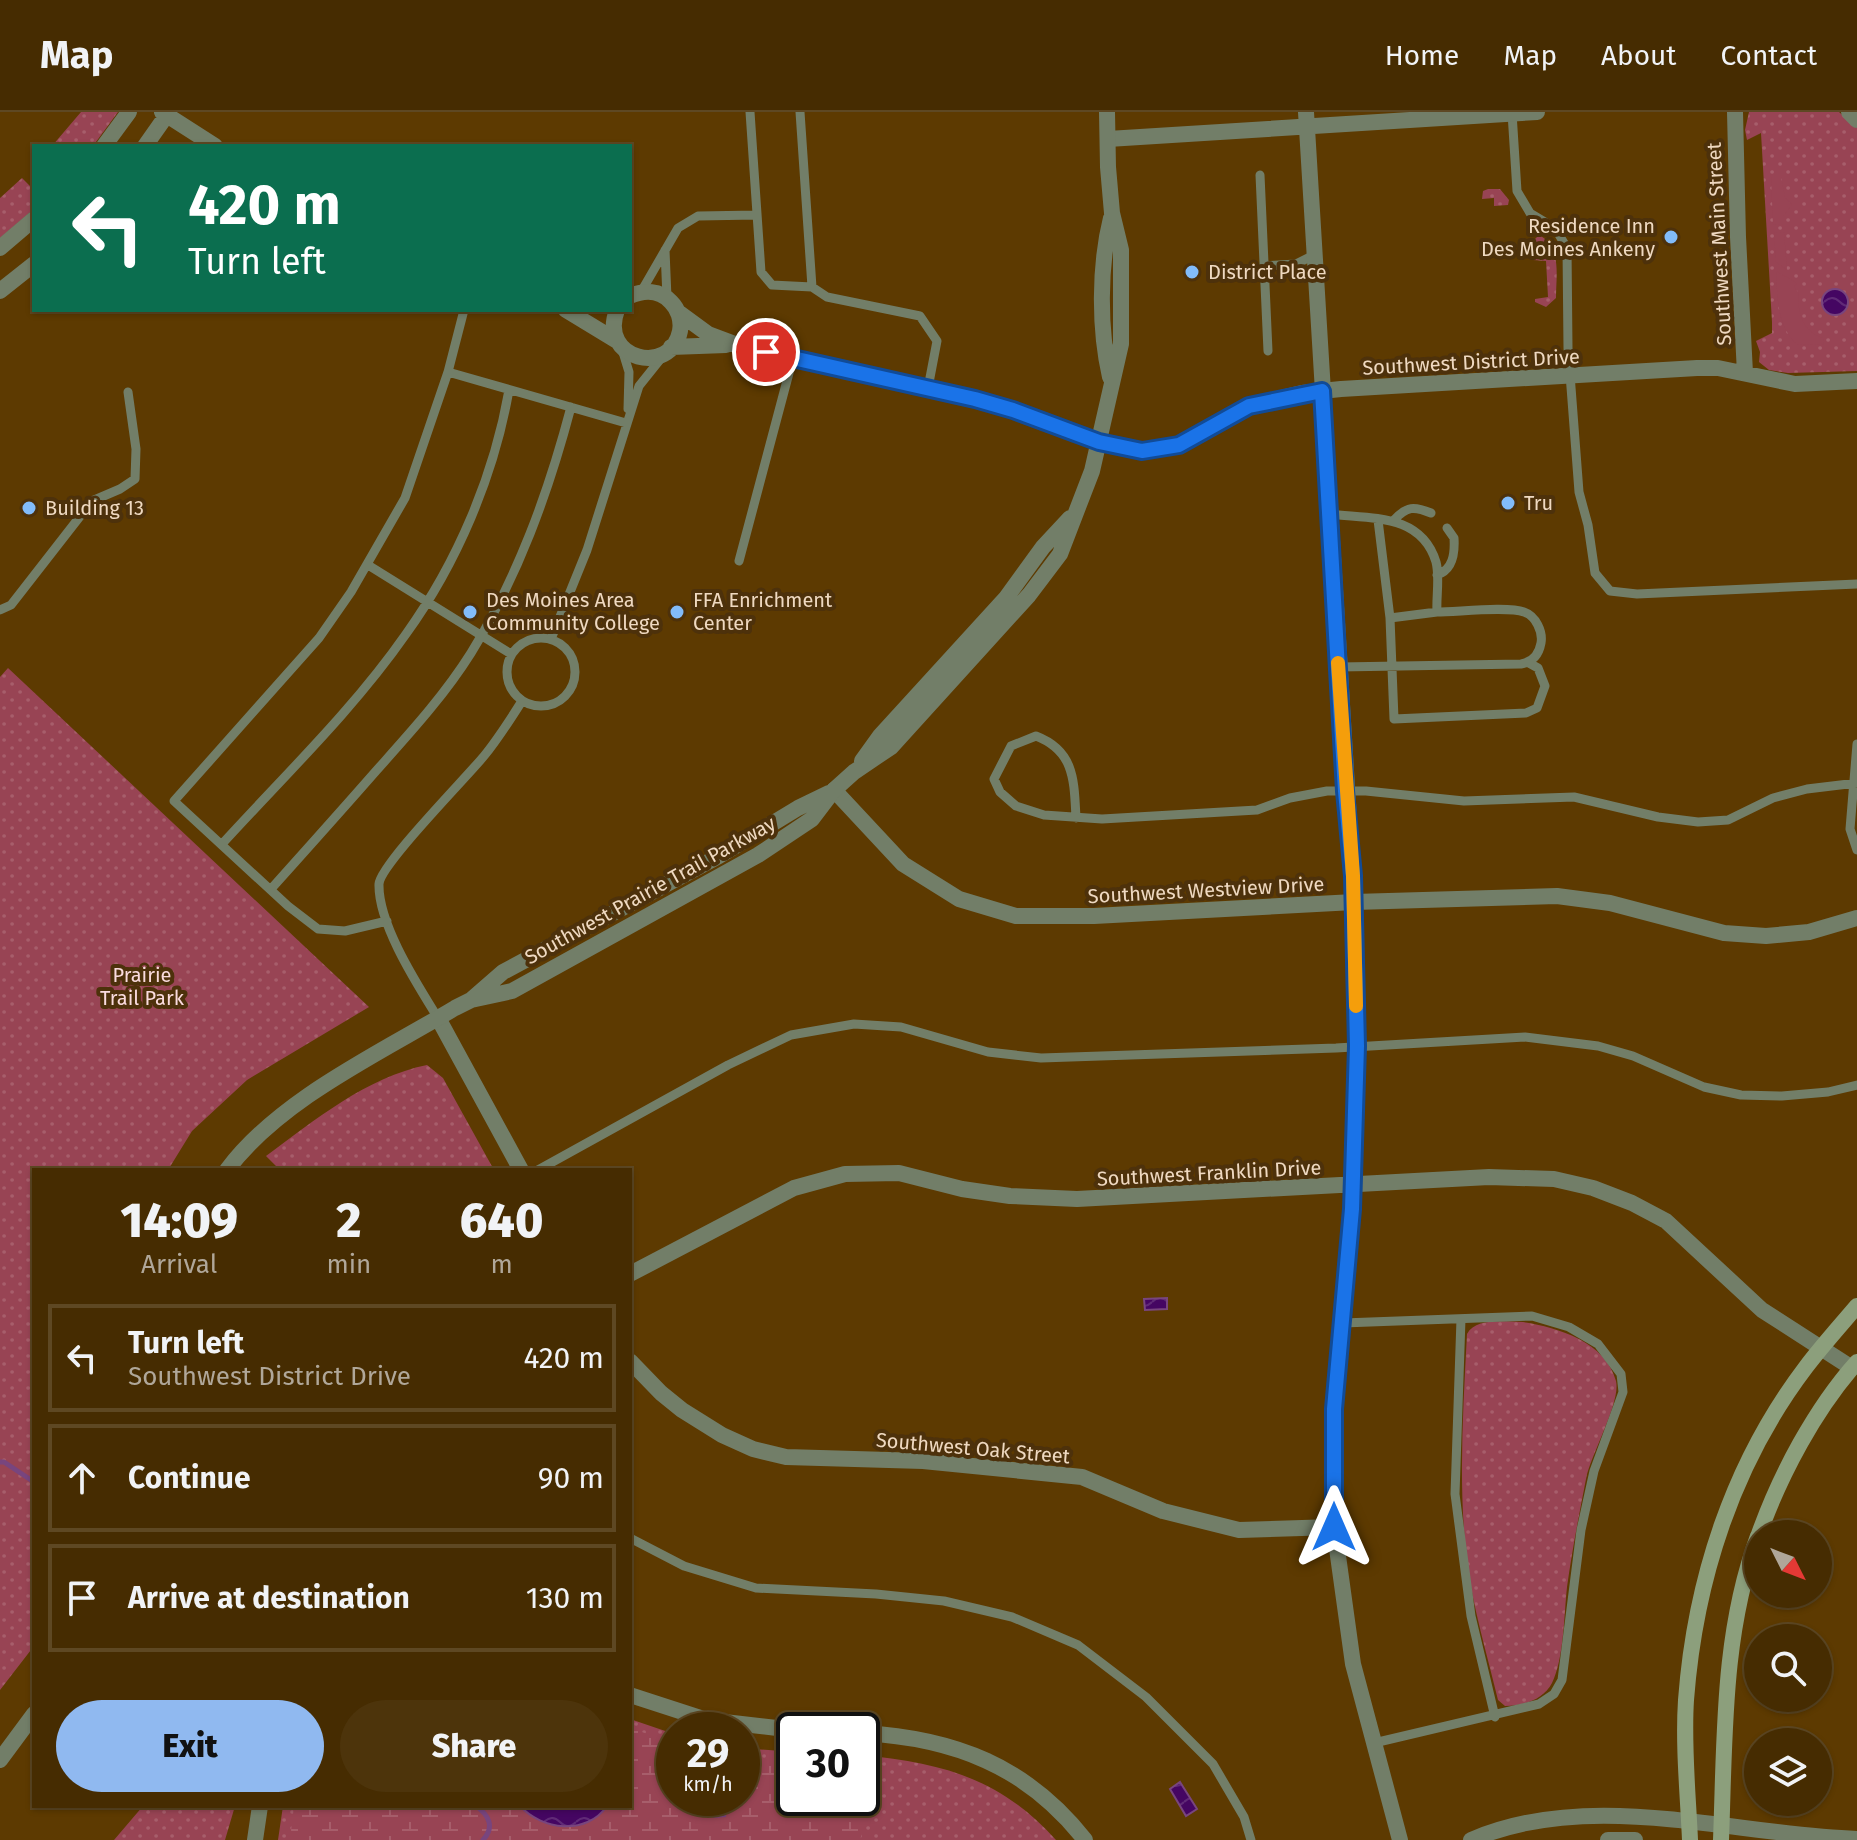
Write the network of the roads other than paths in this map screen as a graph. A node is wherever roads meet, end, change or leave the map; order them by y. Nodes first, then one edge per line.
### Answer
1 (129, 112) edge
2 (750, 112) edge
3 (800, 112) edge
4 (1107, 112) edge
5 (1537, 112) edge
6 (1735, 112) edge
7 (1849, 112) edge
8 (166, 113) edge
9 (1512, 113) edge
10 (1307, 119) edge
11 (1857, 120) edge
12 (1108, 139) junction
13 (105, 144) edge
14 (146, 144) edge
15 (212, 144) edge
16 (1260, 175) dead end
17 (757, 215) junction
18 (32, 221) edge
19 (0, 248) edge
20 (665, 250) junction
21 (1316, 254) junction
22 (32, 266) edge
23 (1264, 266) junction
24 (812, 287) junction
25 (0, 291) edge
26 (635, 294) edge
27 (667, 298) junction
28 (463, 312) edge
29 (569, 312) edge
30 (617, 312) edge
31 (678, 312) junction
32 (619, 343) junction
33 (740, 346) junction
34 (668, 350) junction
35 (1268, 351) dead end
36 (793, 358) junction
37 (448, 372) junction
38 (1745, 373) junction
39 (1571, 377) junction
40 (1857, 381) edge
41 (928, 388) junction
42 (509, 390) junction
43 (1322, 391) junction
44 (128, 392) dead end
45 (571, 407) junction
46 (626, 423) junction
47 (1099, 442) junction
48 (1431, 513) dead end
49 (1330, 514) junction
50 (1378, 520) junction
51 (1394, 520) junction
52 (1447, 528) dead end
53 (739, 561) dead end
54 (368, 565) junction
55 (1437, 575) junction
56 (1857, 584) edge
57 (427, 602) junction
58 (0, 610) edge
59 (1437, 612) junction
60 (1390, 618) junction
61 (481, 635) junction
62 (551, 639) junction
63 (511, 654) junction
64 (1529, 663) junction
65 (1390, 666) junction
66 (1339, 667) junction
67 (522, 701) junction
68 (1857, 744) edge
69 (1856, 785) edge
70 (834, 790) junction
71 (1345, 791) junction
72 (1076, 818) junction
73 (222, 844) junction
74 (1857, 850) edge
75 (271, 889) junction
76 (1354, 902) junction
77 (1857, 918) edge
78 (387, 921) junction
79 (438, 1018) junction
80 (1357, 1046) junction
81 (1857, 1085) edge
82 (229, 1168) edge
83 (520, 1168) edge
84 (542, 1168) edge
85 (1353, 1185) junction
86 (632, 1273) edge
87 (1857, 1306) edge
88 (1461, 1319) junction
89 (1343, 1323) junction
90 (1821, 1348) junction
91 (632, 1363) edge
92 (1855, 1367) edge
93 (1765, 1520) edge
94 (1334, 1527) junction
95 (632, 1539) edge
96 (1744, 1582) edge
97 (632, 1696) edge
98 (32, 1717) edge
99 (1495, 1717) junction
100 (776, 1728) edge
101 (880, 1735) edge
102 (1374, 1743) junction
103 (0, 1760) edge
104 (260, 1808) edge
105 (1689, 1821) junction
106 (1721, 1833) edge
107 (1857, 1839) edge
108 (255, 1840) edge
109 (1085, 1840) edge
110 (1251, 1840) edge
111 (1400, 1840) edge
112 (1471, 1840) edge
113 (1608, 1840) edge
114 (1635, 1840) edge
115 (1690, 1840) edge

1 - 13 street
2 - 17 lane
3 - 24 lane
4 - 12 street, Southwest Prairie Trail Parkway
5 - 9 street
6 - 38 street, Southwest Main Street
7 - 11 street
8 - 14 street
8 - 15 street
9 - 10 street
9 - 39 lane
10 - 12 street
10 - 21 street
12 - 47 street, Southwest Prairie Trail Parkway
16 - 23 lane
17 - 20 lane
17 - 24 lane
18 - 19 street
20 - 26 lane
20 - 27 lane
21 - 23 lane
21 - 43 street
22 - 25 street
23 - 35 lane
24 - 41 lane
26 - 27 street
27 - 31 street
28 - 37 lane
29 - 32 street
30 - 32 street
31 - 33 street
31 - 34 street
32 - 34 street
32 - 46 lane
33 - 34 street
33 - 36 street, Southwest District Drive
34 - 46 lane
36 - 41 street, Southwest District Drive
36 - 53 lane
37 - 42 lane
37 - 54 lane
38 - 39 street, Southwest District Drive
38 - 40 street, Southwest District Drive
39 - 43 street, Southwest District Drive
39 - 56 lane
41 - 47 street, Southwest District Drive
42 - 45 lane
42 - 57 lane
43 - 47 street, Southwest District Drive
43 - 49 street
44 - 58 lane
45 - 46 lane
45 - 61 lane
46 - 62 lane
47 - 70 street, Southwest Prairie Trail Parkway
48 - 51 lane
49 - 50 lane
49 - 66 street
50 - 51 lane
50 - 60 lane
51 - 55 lane
52 - 55 lane
54 - 57 lane
54 - 73 lane
55 - 59 lane
57 - 61 lane
57 - 73 lane
59 - 60 lane
59 - 64 lane
60 - 65 lane
61 - 63 lane
61 - 75 lane
62 - 63 lane
62 - 67 lane
63 - 67 lane
64 - 65 lane
64 - 65 lane
65 - 66 lane
66 - 71 street
67 - 78 lane
68 - 69 lane
69 - 71 lane
69 - 74 lane
70 - 76 street, Southwest Westview Drive
70 - 79 street, Southwest Prairie Trail Parkway
71 - 72 lane
71 - 76 street
72 - 72 lane
73 - 75 lane
75 - 78 lane
76 - 77 street, Southwest Westview Drive
76 - 80 street
78 - 79 lane
79 - 82 street, Southwest Prairie Trail Parkway
79 - 83 street
80 - 81 lane
80 - 84 lane
80 - 85 street
85 - 86 street, Southwest Franklin Drive
85 - 89 street
85 - 90 street, Southwest Franklin Drive
87 - 90 main road
88 - 89 lane
88 - 99 lane
88 - 99 lane
89 - 94 street
90 - 92 street, Southwest Franklin Drive
90 - 105 main road
91 - 94 street, Southwest Oak Street
92 - 93 main road
94 - 102 street
95 - 110 lane
96 - 106 main road
97 - 100 street
98 - 103 street
99 - 102 lane
101 - 109 street
102 - 111 street
104 - 108 street
105 - 106 street
105 - 112 street
105 - 115 main road
106 - 107 street
113 - 114 street

